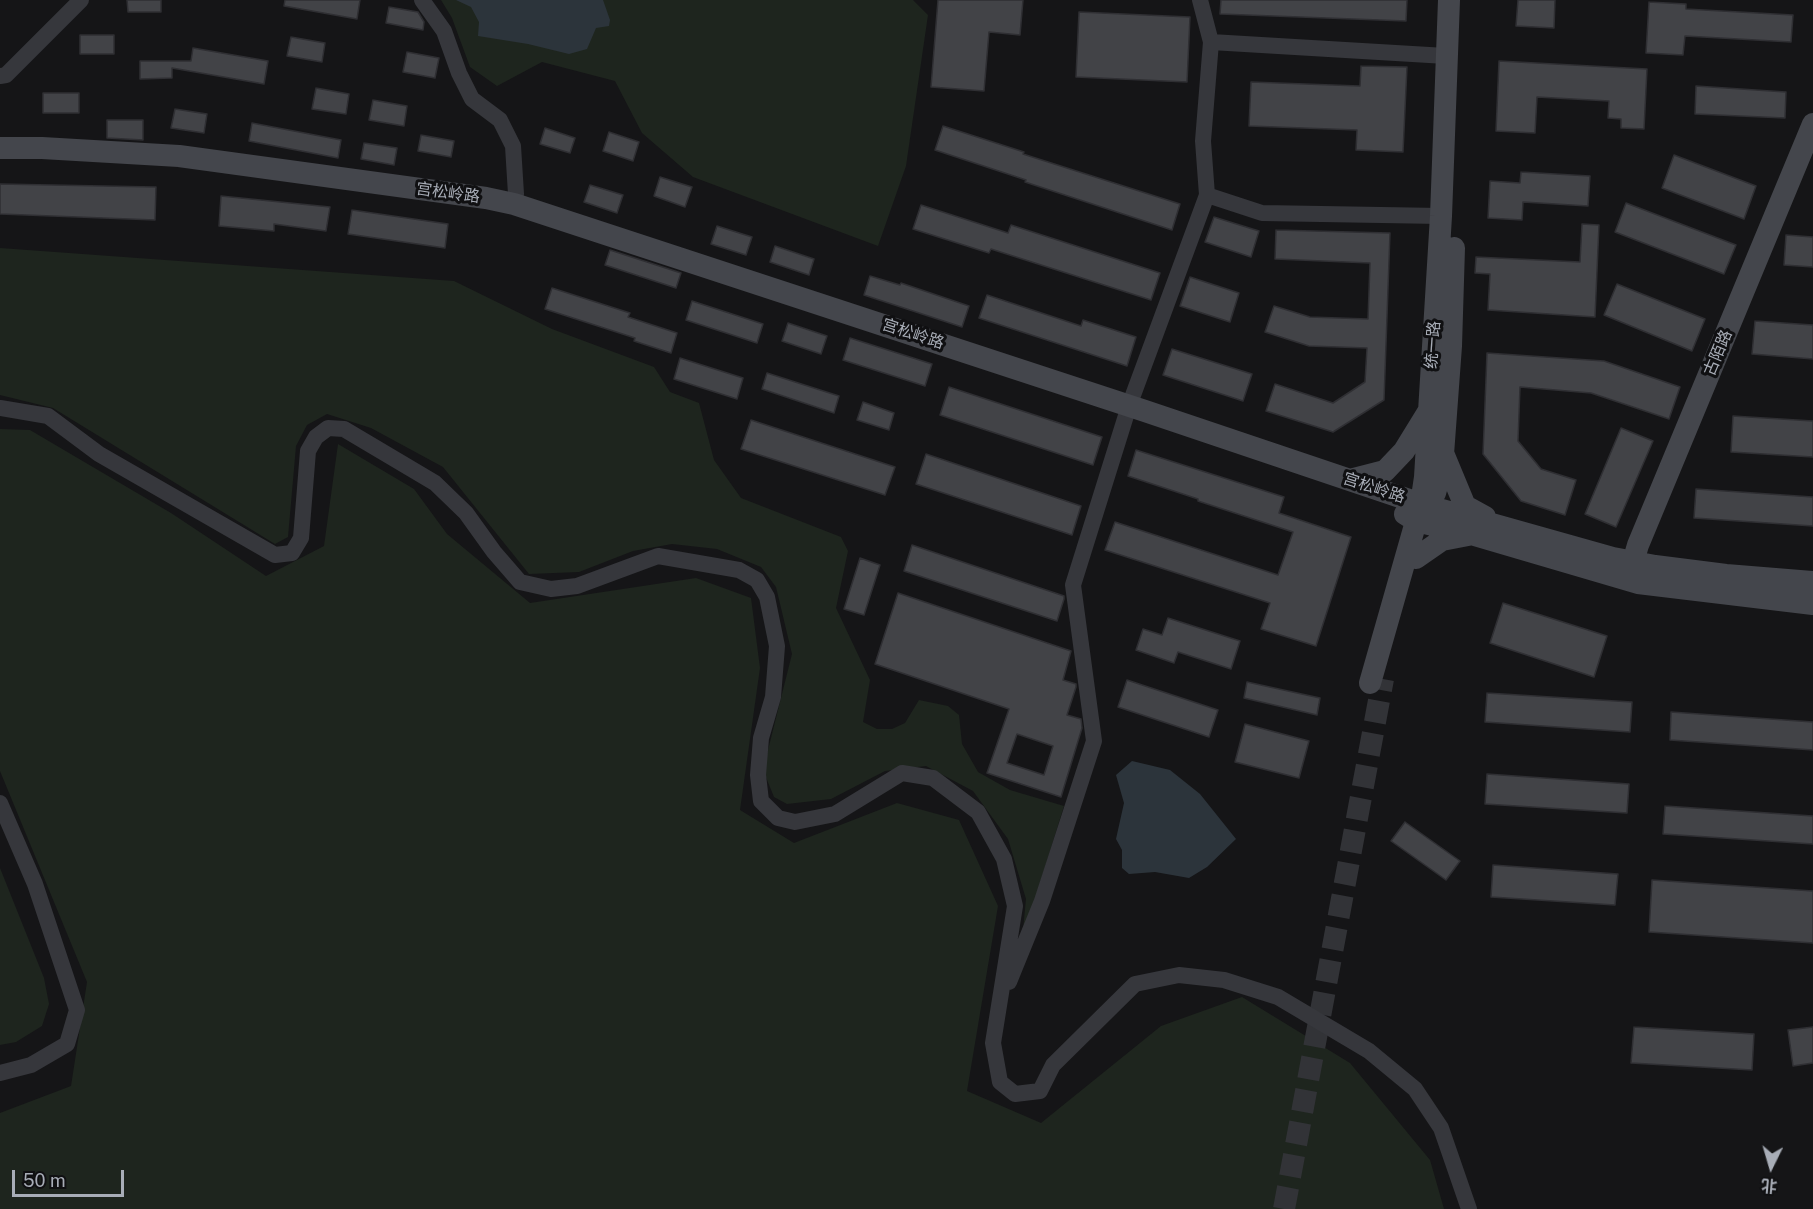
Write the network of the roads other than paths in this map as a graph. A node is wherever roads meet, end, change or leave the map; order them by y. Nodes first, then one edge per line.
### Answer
1 (81, 0) edge
2 (422, 0) edge
3 (1200, 0) edge
4 (1449, 0) edge
5 (1463, 0) edge
6 (1211, 42) junction
7 (1446, 56) junction
8 (0, 76) edge
9 (1813, 124) edge
10 (0, 148) edge
11 (1207, 195) junction
12 (514, 204) junction
13 (1441, 216) junction
14 (1129, 406) junction
15 (0, 408) edge
16 (1429, 410) junction
17 (1443, 453) junction
18 (1350, 480) junction
19 (1424, 514) junction
20 (1500, 526) junction
21 (1471, 534) junction
22 (1416, 558) junction
23 (1636, 573) junction
24 (1813, 582) edge
25 (1813, 604) edge
26 (0, 803) edge
27 (993, 1043) junction
28 (0, 1073) edge
29 (1469, 1209) edge

1 - 8 street
2 - 12 street
3 - 6 street
4 - 7 main road, 统一路
5 - 17 main road, 统一路
6 - 7 street
6 - 11 street
7 - 13 main road, 统一路
9 - 23 main road, 古陌路
10 - 12 main road, 宫松岭路
11 - 13 street
11 - 14 street
12 - 14 main road, 宫松岭路
13 - 16 main road, 统一路
14 - 18 main road, 宫松岭路
14 - 27 street
15 - 27 street
16 - 18 main road
16 - 19 main road, 统一路
17 - 19 main road, 统一路
17 - 20 main road
18 - 19 main road, 宫松岭路
19 - 20 main road, 宫松岭路
19 - 21 main road
19 - 22 main road, 统一路
19 - 22 main road, 统一路
20 - 23 main road, 宫松岭路
21 - 22 main road
21 - 23 main road
23 - 24 main road, 宫松岭路
23 - 25 main road
26 - 28 street
27 - 29 street

